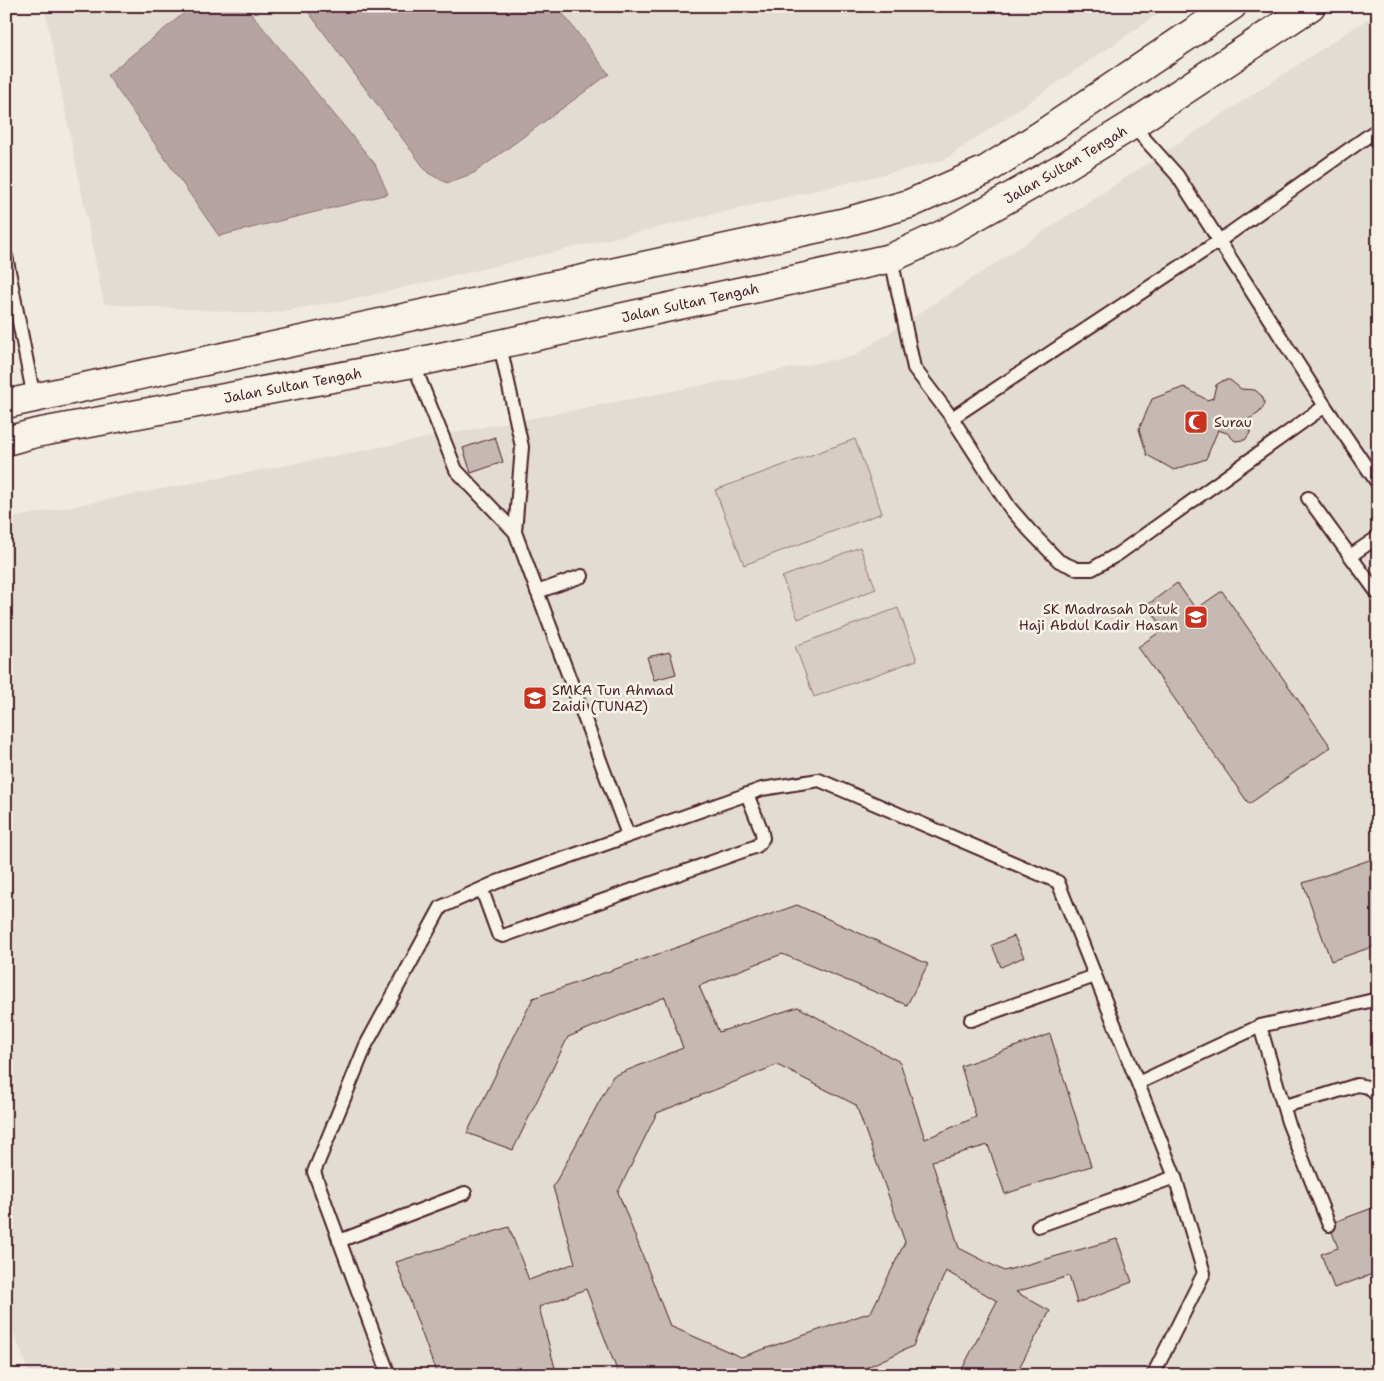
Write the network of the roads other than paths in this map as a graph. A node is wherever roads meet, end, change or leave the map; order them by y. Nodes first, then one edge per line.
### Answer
1 (1232, 6) edge
2 (1311, 6) edge
3 (1132, 125) junction
4 (1378, 129) edge
5 (1219, 241) junction
6 (6, 256) edge
7 (891, 258) junction
8 (500, 345) junction
9 (413, 363) junction
10 (34, 398) junction
11 (6, 404) edge
12 (1325, 406) junction
13 (952, 418) junction
14 (6, 440) edge
15 (1378, 484) edge
16 (1308, 498) dead end
17 (515, 532) junction
18 (1378, 537) edge
19 (1350, 556) junction
20 (582, 576) dead end
21 (537, 592) junction
22 (1378, 594) edge
23 (747, 794) junction
24 (628, 835) junction
25 (482, 890) junction
26 (1095, 976) junction
27 (1378, 998) edge
28 (972, 1020) dead end
29 (1260, 1026) junction
30 (1138, 1083) junction
31 (1378, 1096) edge
32 (1284, 1106) junction
33 (1175, 1177) junction
34 (466, 1193) dead end
35 (1038, 1226) dead end
36 (1329, 1226) dead end
37 (339, 1241) junction
38 (388, 1375) edge
39 (1153, 1375) edge

1 - 10 main road
2 - 3 main road, Jalan Sultan Tengah
3 - 5 lane
3 - 7 main road, Jalan Sultan Tengah
4 - 5 lane
5 - 12 lane
5 - 13 lane
6 - 10 lane
7 - 8 main road, Jalan Sultan Tengah
7 - 13 lane
8 - 9 main road, Jalan Sultan Tengah
8 - 17 lane
9 - 14 main road, Jalan Sultan Tengah
9 - 17 lane
10 - 11 main road
12 - 13 lane
12 - 15 lane
16 - 19 lane
17 - 21 lane
18 - 19 lane
19 - 22 lane
20 - 21 lane
21 - 24 lane
23 - 24 lane
23 - 25 lane
23 - 26 lane
24 - 25 lane
25 - 37 lane
26 - 28 lane
26 - 30 lane
27 - 29 lane
29 - 30 lane
29 - 32 lane
30 - 33 lane
31 - 32 lane
32 - 36 lane
33 - 35 lane
33 - 39 lane
34 - 37 lane
37 - 38 lane

